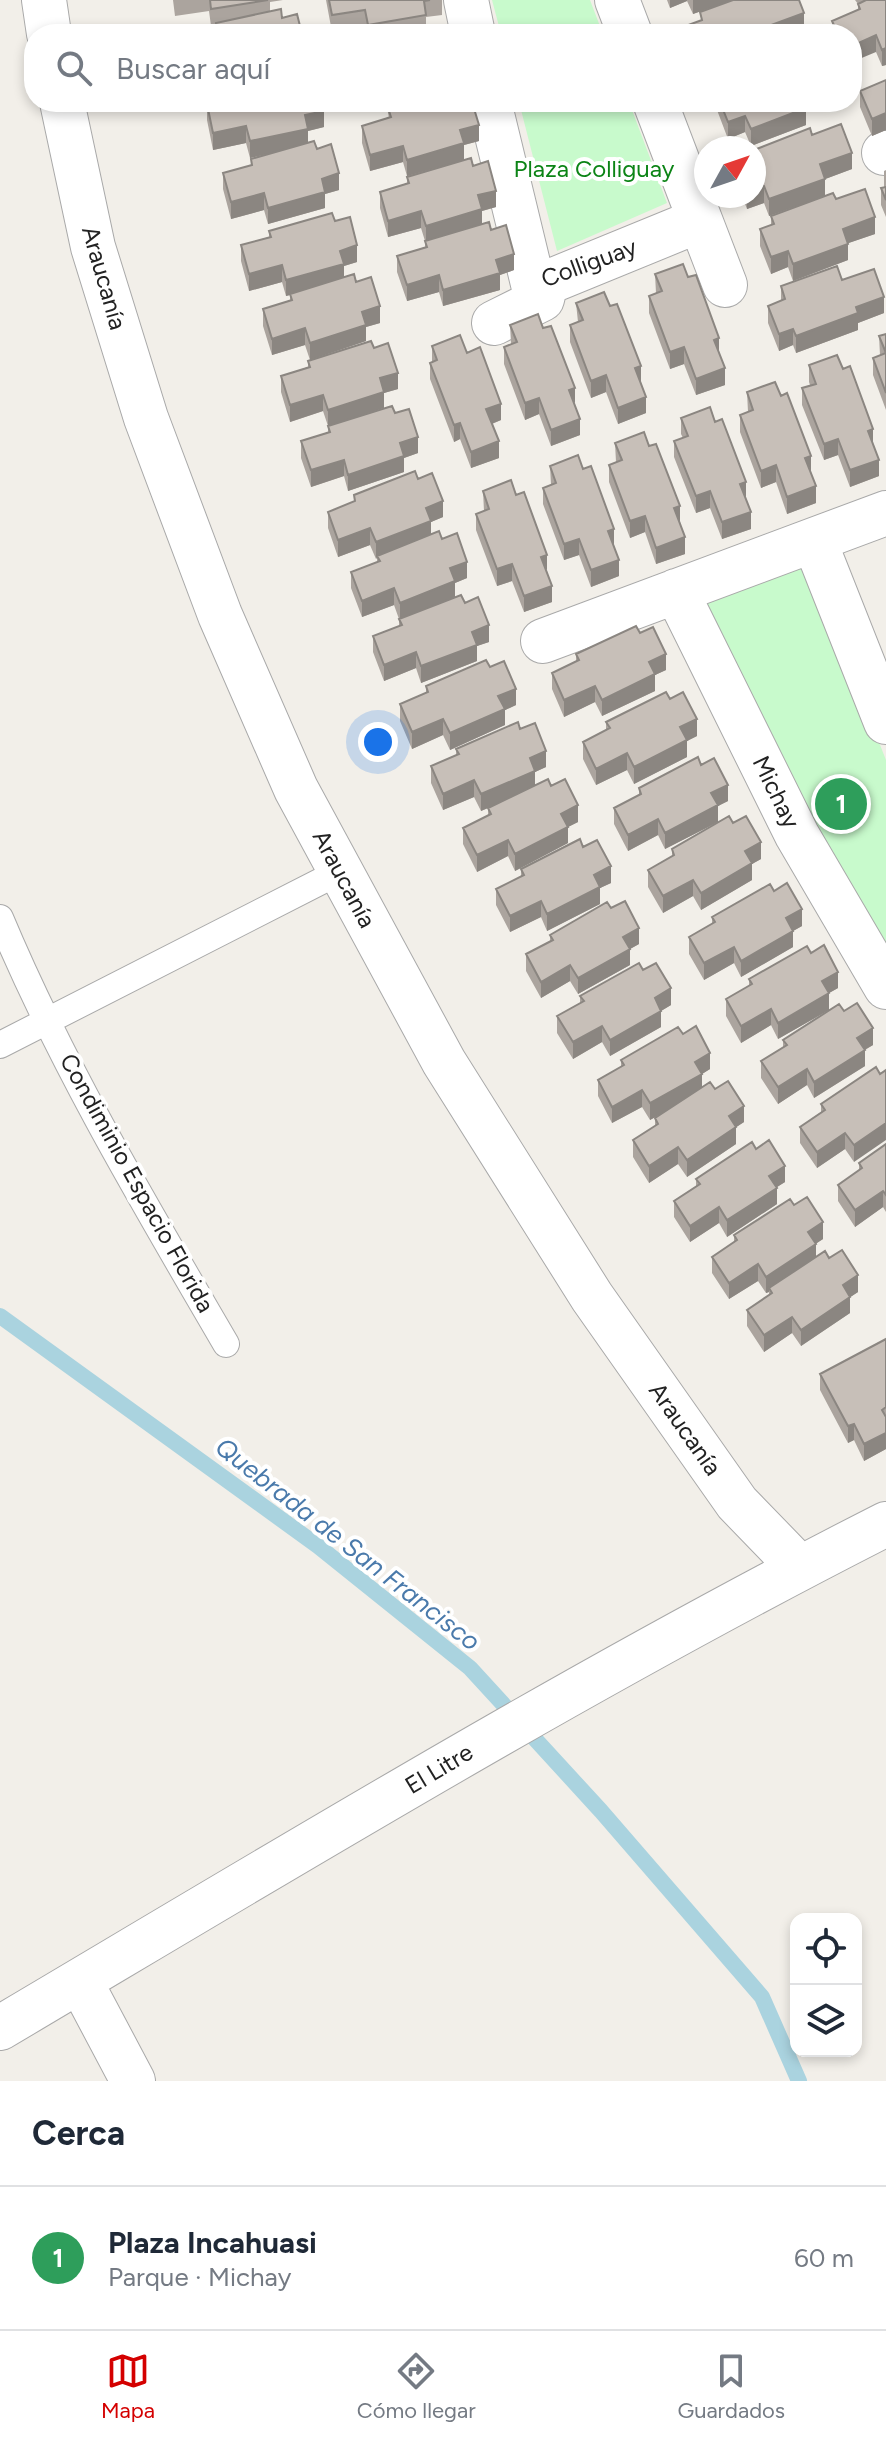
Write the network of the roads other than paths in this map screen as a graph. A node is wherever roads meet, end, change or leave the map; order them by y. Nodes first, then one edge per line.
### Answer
1 (44, 0) edge
2 (466, 0) edge
3 (617, 0) edge
4 (48, 24) edge
5 (471, 24) edge
6 (626, 24) edge
7 (64, 112) edge
8 (491, 112) edge
9 (659, 112) edge
10 (700, 220) junction
11 (546, 283) junction
12 (725, 285) dead end
13 (494, 323) dead end
14 (886, 513) edge
15 (814, 540) junction
16 (676, 591) junction
17 (543, 641) dead end
18 (886, 722) edge
19 (339, 872) junction
20 (0, 918) edge
21 (886, 987) edge
22 (48, 1022) junction
23 (0, 1045) edge
24 (226, 1344) dead end
25 (886, 1524) edge
26 (800, 1568) junction
27 (80, 1981) junction
28 (0, 2028) edge
29 (133, 2081) edge

1 - 4 street
2 - 5 street
3 - 6 street
7 - 19 street, Araucanía
8 - 11 street, Colliguay
9 - 10 street
10 - 11 street, Colliguay
10 - 12 street
11 - 13 street
14 - 15 street
15 - 16 street
15 - 18 street
16 - 17 street
16 - 21 street, Michay
19 - 22 lane
19 - 26 street, Araucanía
20 - 22 lane, Condiminio Espacio Florida
22 - 23 lane
22 - 24 lane, Condiminio Espacio Florida
25 - 26 street, El Litre
26 - 27 street, El Litre
27 - 28 street, El Litre
27 - 29 street

